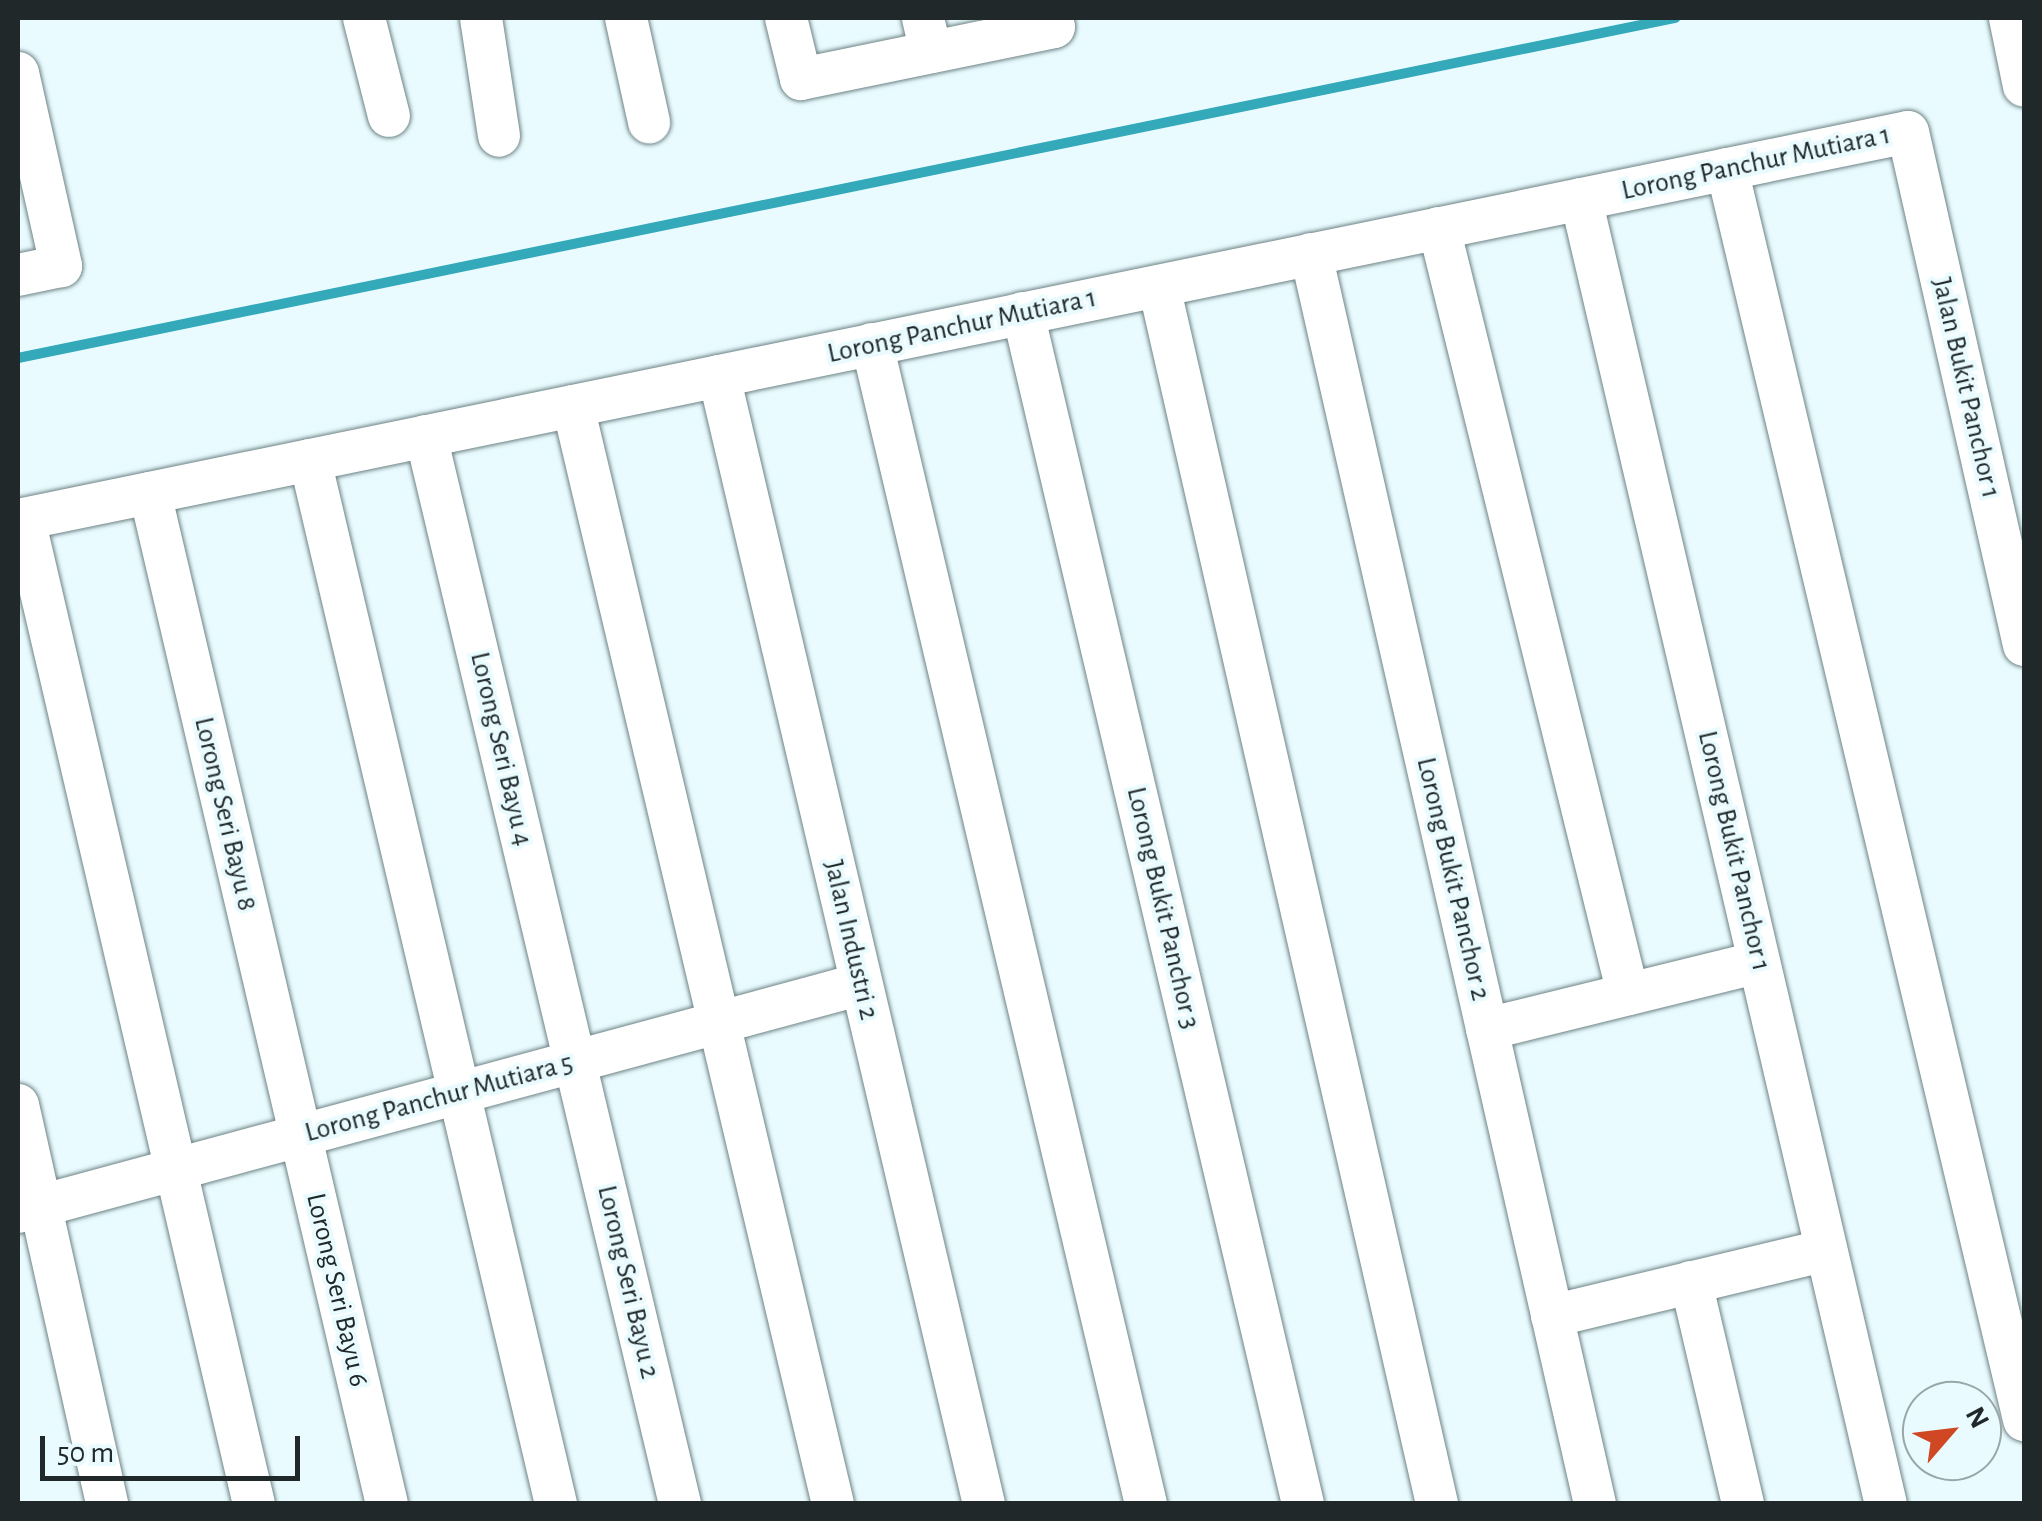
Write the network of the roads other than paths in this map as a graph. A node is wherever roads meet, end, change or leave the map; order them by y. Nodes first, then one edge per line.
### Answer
1 (364, 18) edge
2 (481, 18) edge
3 (626, 18) edge
4 (786, 18) edge
5 (2010, 18) edge
6 (1053, 22) edge
7 (927, 35) edge
8 (18, 73) edge
9 (2024, 86) edge
10 (389, 116) dead end
11 (23, 120) edge
12 (649, 122) dead end
13 (1908, 132) joint
14 (499, 136) dead end
15 (1727, 169) junction
16 (1581, 199) junction
17 (1439, 228) junction
18 (1312, 254) junction
19 (18, 274) edge
20 (1159, 286) junction
21 (1022, 313) junction
22 (872, 344) junction
23 (719, 376) junction
24 (573, 406) junction
25 (426, 436) junction
26 (310, 460) junction
27 (150, 493) junction
28 (20, 519) edge
29 (2022, 619) edge
30 (1760, 962) junction
31 (861, 984) junction
32 (1628, 994) junction
33 (719, 1023) junction
34 (1487, 1029) junction
35 (575, 1062) junction
36 (459, 1094) junction
37 (18, 1105) edge
38 (301, 1136) junction
39 (177, 1170) junction
40 (30, 1210) edge
41 (1826, 1250) junction
42 (1690, 1282) junction
43 (1552, 1316) junction
44 (2024, 1420) edge
45 (107, 1504) edge
46 (254, 1504) edge
47 (387, 1504) edge
48 (556, 1504) edge
49 (680, 1504) edge
50 (833, 1504) edge
51 (984, 1504) edge
52 (1146, 1504) edge
53 (1303, 1504) edge
54 (1437, 1504) edge
55 (1595, 1504) edge
56 (1743, 1504) edge
57 (1886, 1504) edge

1 - 10 street
2 - 14 street
3 - 12 street
4 - 7 street
5 - 9 street
6 - 7 street
8 - 11 street
11 - 19 street
13 - 15 street, Lorong Panchur Mutiara 1
13 - 29 street, Jalan Bukit Panchor 1
15 - 16 street, Lorong Panchur Mutiara 1
15 - 44 street
16 - 17 street, Lorong Panchur Mutiara 1
16 - 30 street, Lorong Bukit Panchor 1
17 - 18 street, Lorong Panchur Mutiara 1
17 - 32 street
18 - 20 street, Lorong Panchur Mutiara 1
18 - 34 street, Lorong Bukit Panchor 2
20 - 21 street, Lorong Panchur Mutiara 1
20 - 54 street
21 - 22 street, Lorong Panchur Mutiara 1
21 - 53 street, Lorong Bukit Panchor 3
22 - 23 street, Lorong Panchur Mutiara 1
22 - 52 street
23 - 24 street, Lorong Panchur Mutiara 1
23 - 31 street, Jalan Industri 2
24 - 25 street, Lorong Panchur Mutiara 1
24 - 33 street
25 - 26 street, Lorong Panchur Mutiara 1
25 - 35 street, Lorong Seri Bayu 4
26 - 27 street, Lorong Panchur Mutiara 1
26 - 36 street
27 - 28 street, Lorong Panchur Mutiara 1
27 - 38 street, Lorong Seri Bayu 8
28 - 39 street
30 - 32 street
30 - 41 street, Lorong Bukit Panchor 1
31 - 33 street, Lorong Panchur Mutiara 5
31 - 51 street, Jalan Industri 2
32 - 34 street
33 - 35 street, Lorong Panchur Mutiara 5
33 - 50 street
34 - 43 street, Lorong Bukit Panchor 2
35 - 36 street, Lorong Panchur Mutiara 5
35 - 49 street, Lorong Seri Bayu 2
36 - 38 street, Lorong Panchur Mutiara 5
36 - 48 street
37 - 40 street
38 - 39 street, Lorong Panchur Mutiara 5
38 - 47 street, Lorong Seri Bayu 6
39 - 40 street, Lorong Panchur Mutiara 5
39 - 46 street
40 - 45 street
41 - 42 street
41 - 57 street, Lorong Bukit Panchor 1
42 - 43 street
42 - 56 street
43 - 55 street, Lorong Bukit Panchor 2

